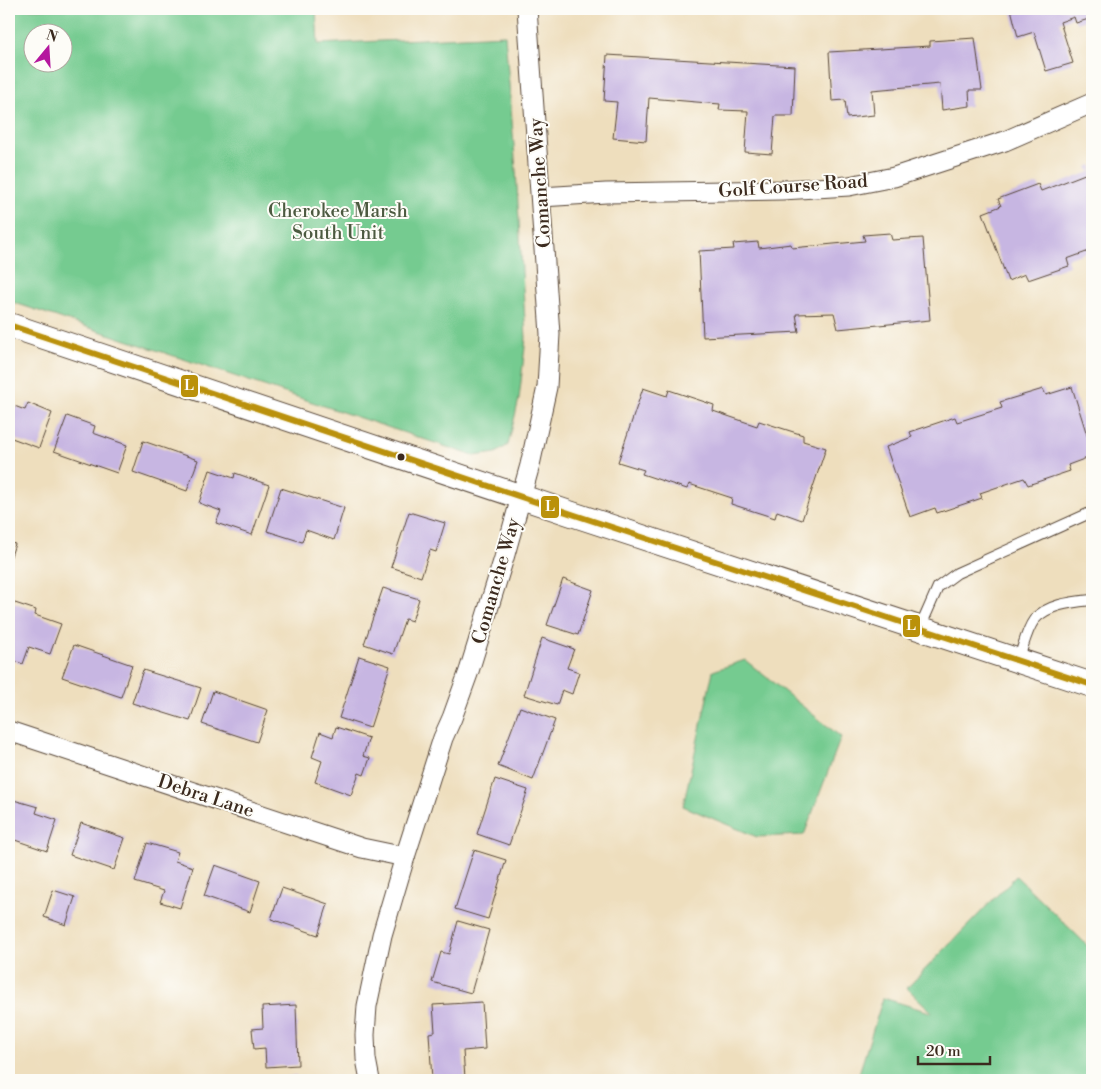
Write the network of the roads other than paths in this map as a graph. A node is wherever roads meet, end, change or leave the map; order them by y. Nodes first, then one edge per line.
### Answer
1 (527, 9) edge
2 (1092, 103) edge
3 (541, 197) junction
4 (9, 325) edge
5 (520, 497) junction
6 (1092, 512) edge
7 (1092, 600) edge
8 (920, 628) junction
9 (1018, 661) junction
10 (1092, 685) edge
11 (9, 731) edge
12 (404, 857) junction
13 (370, 1080) edge

1 - 3 street, Comanche Way
2 - 3 street, Golf Course Road
3 - 5 street, Comanche Way
4 - 5 street
5 - 8 street
5 - 12 street, Comanche Way
6 - 8 lane
7 - 9 lane
8 - 9 street
9 - 10 street
11 - 12 street, Debra Lane
12 - 13 street, Comanche Way

